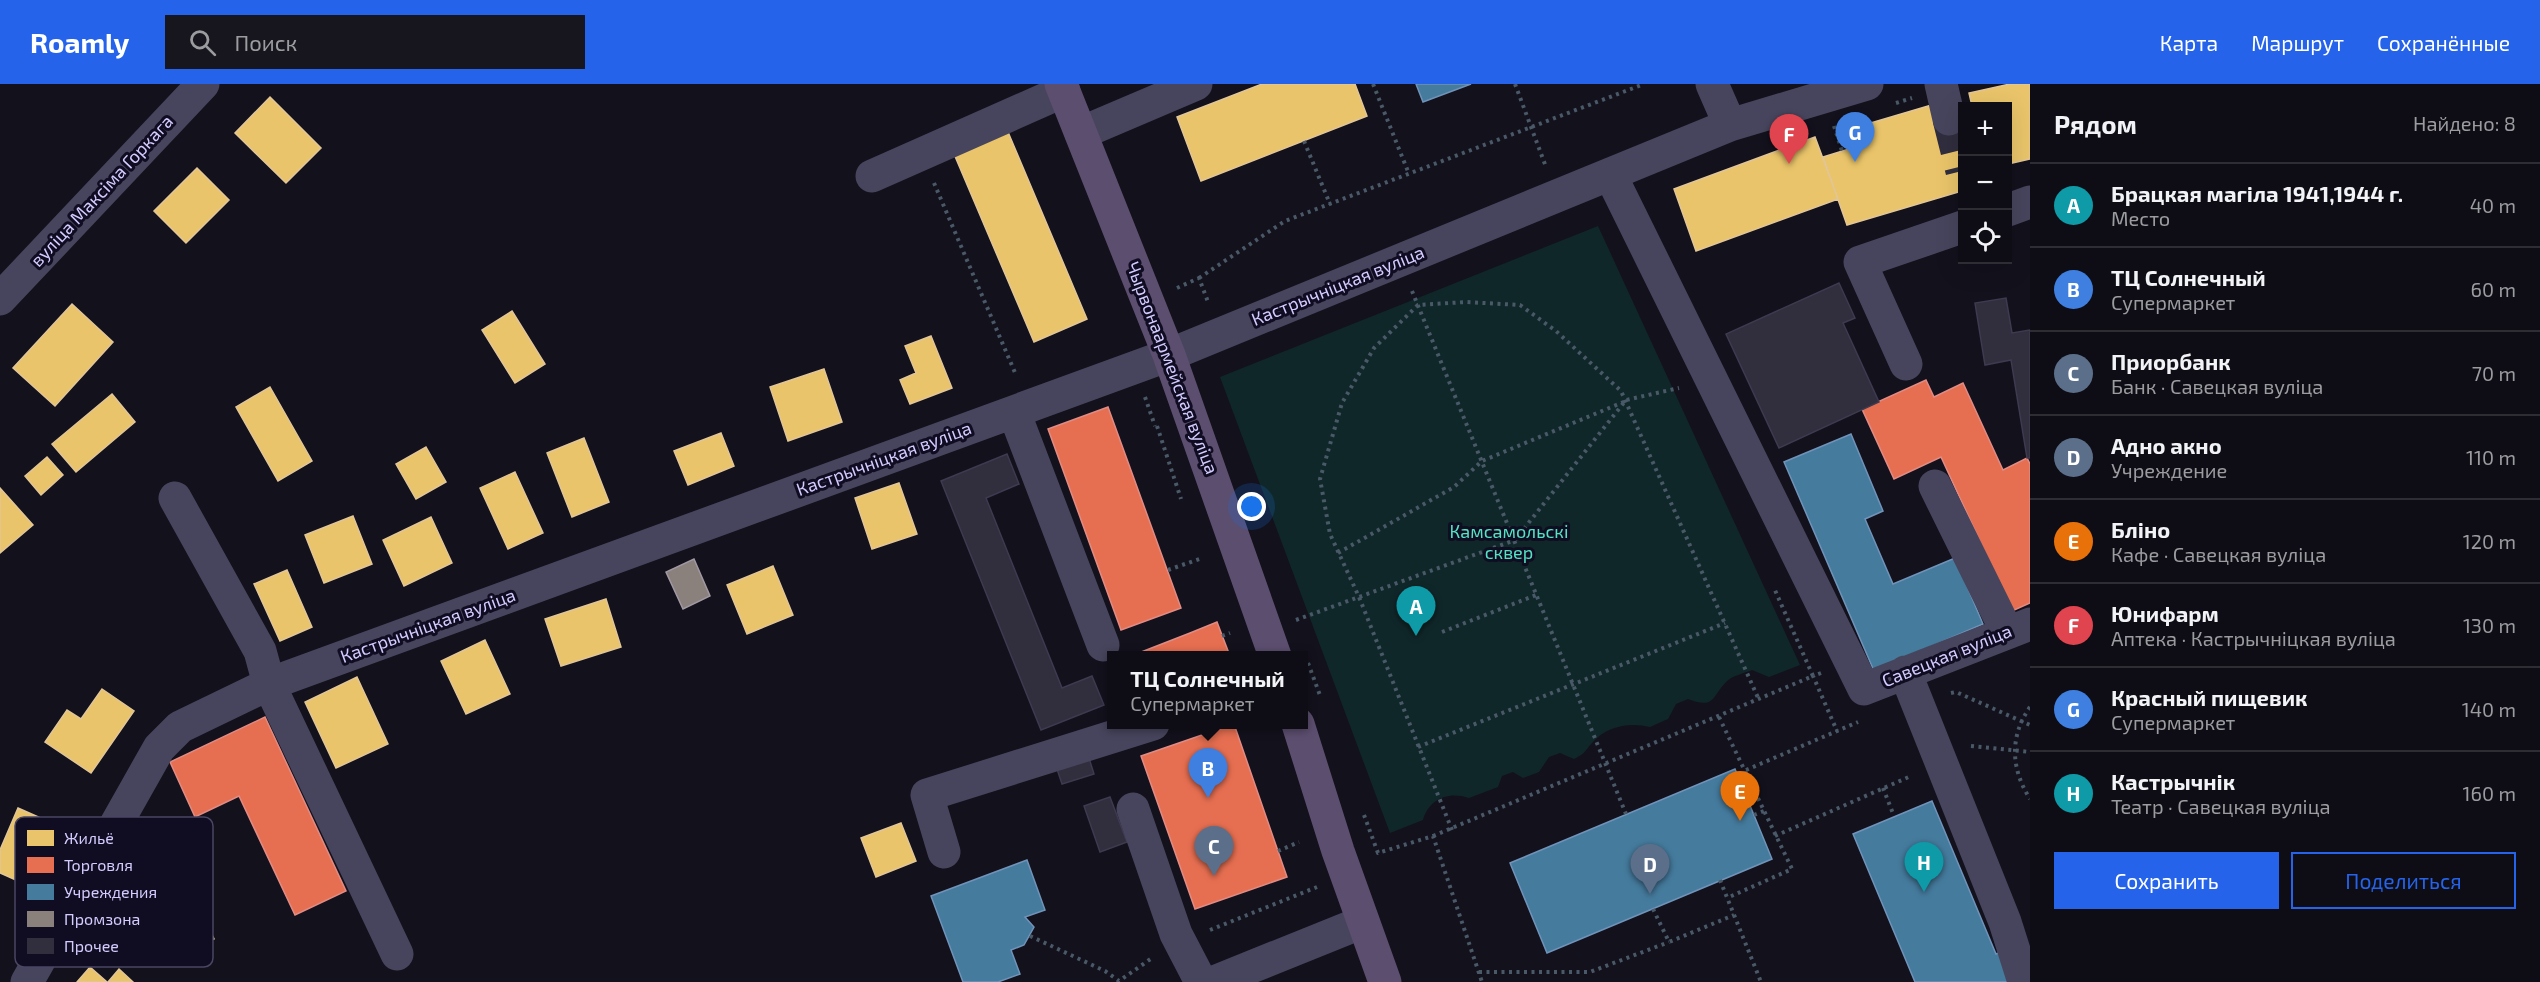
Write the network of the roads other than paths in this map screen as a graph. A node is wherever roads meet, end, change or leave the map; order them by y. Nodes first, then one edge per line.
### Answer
1 (203, 84) edge
2 (1196, 84) edge
3 (1712, 84) edge
4 (1063, 88) edge
5 (1877, 94) edge
6 (1824, 100) edge
7 (1730, 125) junction
8 (1081, 133) junction
9 (1610, 174) junction
10 (872, 176) dead end
11 (2030, 202) edge
12 (2012, 208) edge
13 (1958, 228) edge
14 (0, 299) edge
15 (1169, 355) junction
16 (1906, 364) dead end
17 (1014, 412) junction
18 (1935, 486) dead end
19 (175, 498) dead end
20 (2018, 628) edge
21 (1103, 645) dead end
22 (1287, 651) edge
23 (1905, 672) junction
24 (269, 684) junction
25 (1311, 716) edge
26 (1137, 729) edge
27 (1133, 808) dead end
28 (120, 817) edge
29 (944, 852) dead end
30 (1363, 922) junction
31 (397, 954) dead end
32 (35, 967) edge
33 (27, 982) edge
34 (1201, 982) edge
35 (1214, 982) edge
36 (1385, 982) edge
37 (2024, 982) edge

1 - 14 street, вуліца Максіма Горкага
2 - 8 street
3 - 7 street
4 - 8 main road, Чырвонаармейская вуліца
4 - 10 street
5 - 6 street, Кастрычніцкая вуліца
6 - 7 street, Кастрычніцкая вуліца
7 - 9 street, Кастрычніцкая вуліца
8 - 15 main road, Чырвонаармейская вуліца
9 - 15 street, Кастрычніцкая вуліца
9 - 23 street, Савецкая вуліца
11 - 12 street
13 - 16 street
15 - 17 street, Кастрычніцкая вуліца
15 - 22 main road, Чырвонаармейская вуліца
17 - 21 street
17 - 24 street, Кастрычніцкая вуліца
18 - 20 street
19 - 24 street
20 - 23 street, Савецкая вуліца
23 - 37 street
24 - 28 street, Кастрычніцкая вуліца
24 - 31 street
25 - 30 main road
26 - 29 street
27 - 34 street
30 - 35 street
30 - 36 main road
32 - 33 street, Кастрычніцкая вуліца

